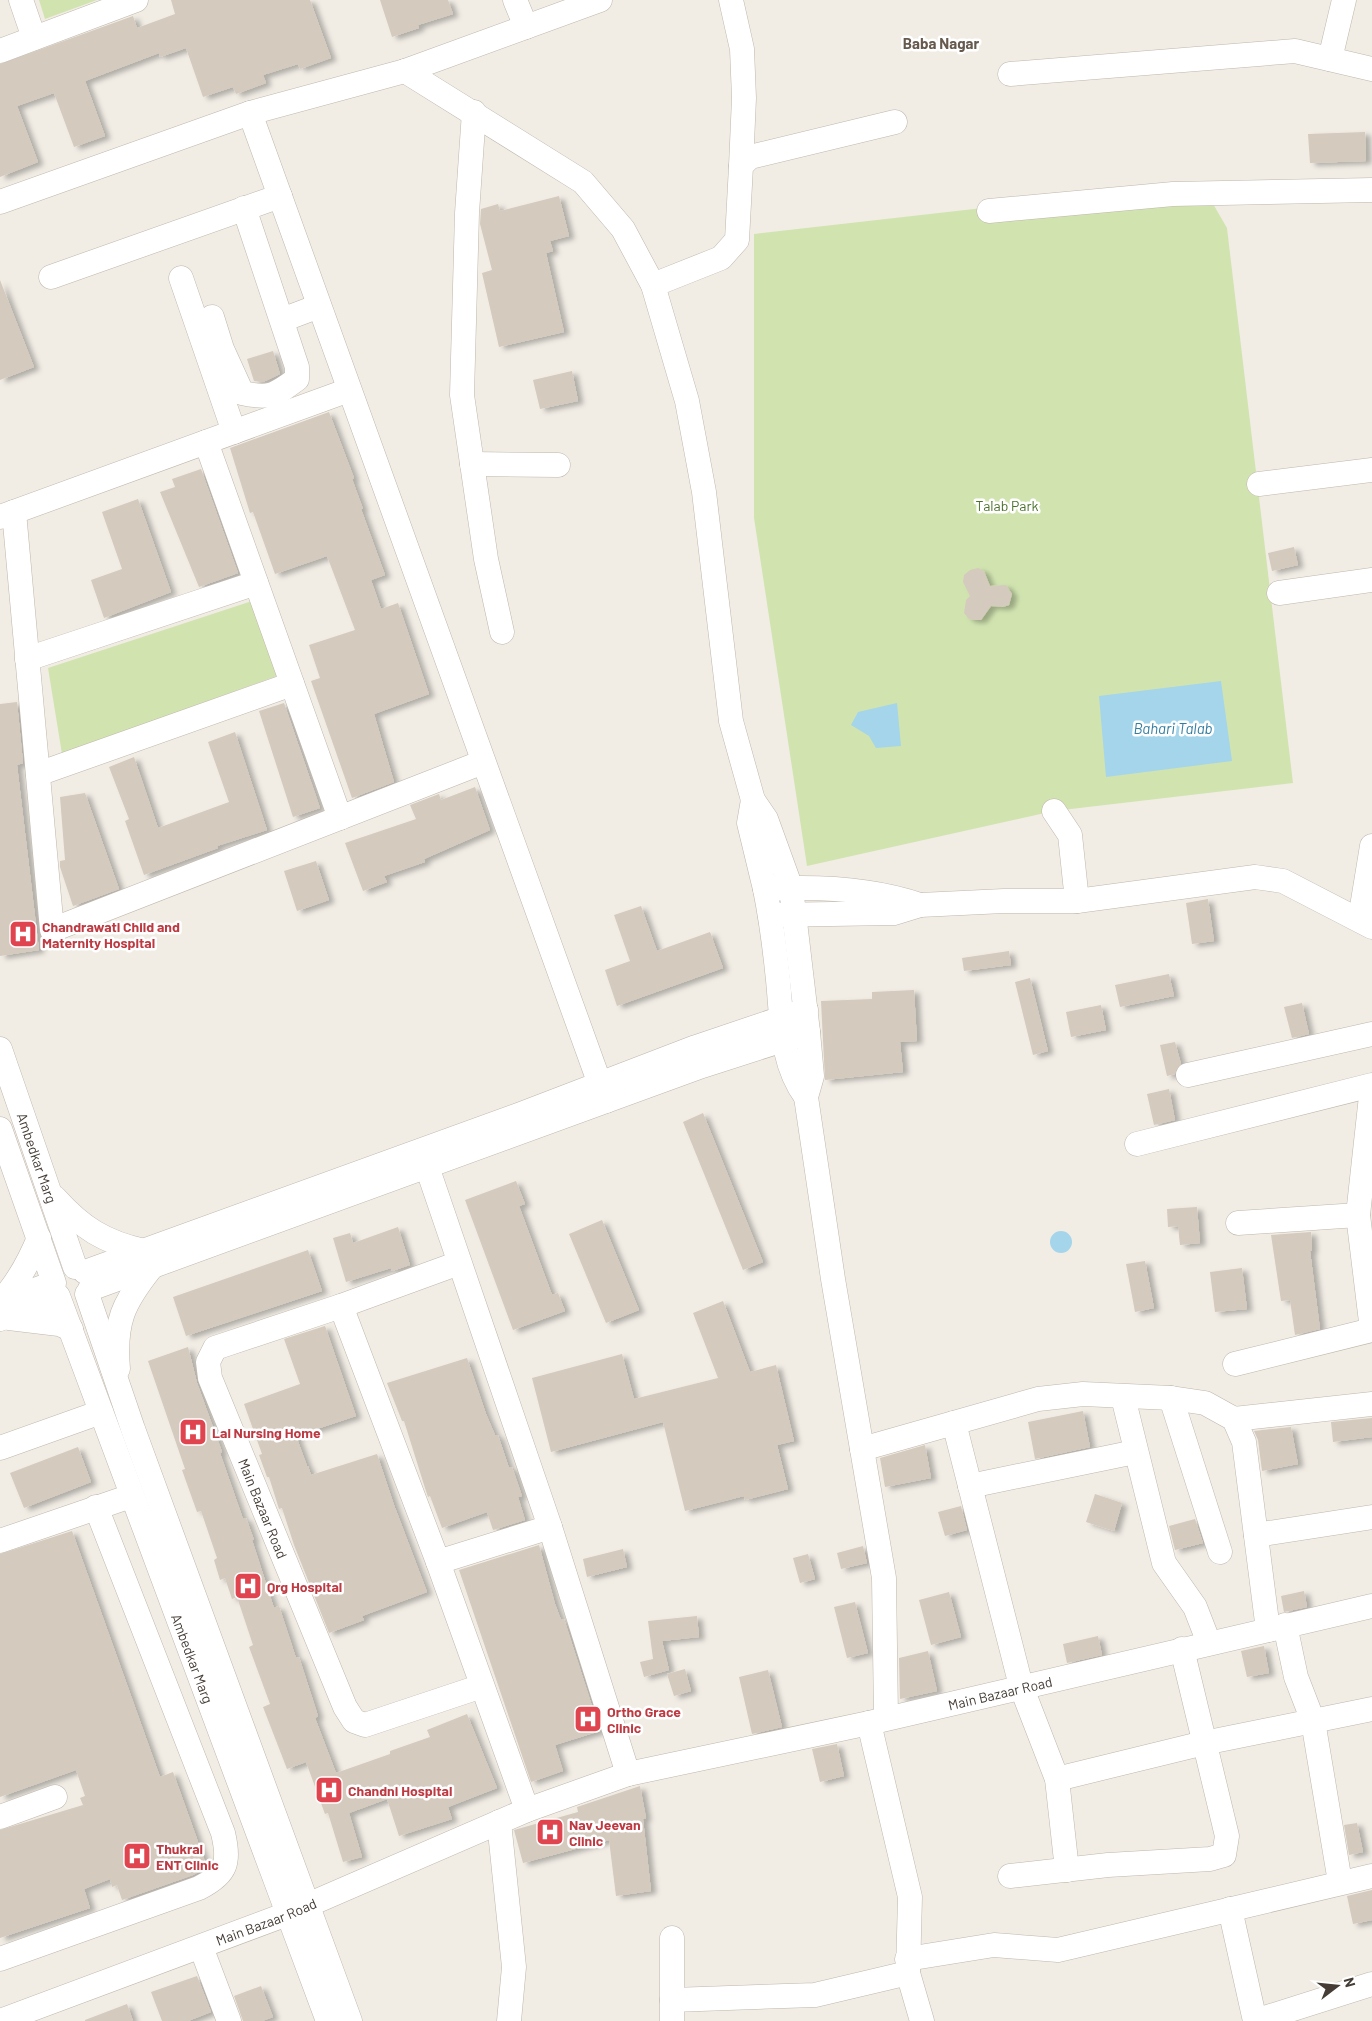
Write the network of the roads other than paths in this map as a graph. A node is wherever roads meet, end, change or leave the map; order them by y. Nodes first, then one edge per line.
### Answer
1 (21, 0) edge
2 (136, 0) edge
3 (515, 0) edge
4 (600, 0) edge
5 (731, 0) edge
6 (1344, 0) edge
7 (526, 27) junction
8 (34, 38) junction
9 (0, 51) edge
10 (1330, 60) junction
11 (1372, 69) edge
12 (405, 71) junction
13 (1010, 74) dead end
14 (474, 112) junction
15 (250, 113) junction
16 (895, 122) dead end
17 (741, 166) junction
18 (1372, 190) edge
19 (280, 196) junction
20 (0, 202) edge
21 (244, 208) junction
22 (989, 211) dead end
23 (51, 277) dead end
24 (181, 278) dead end
25 (653, 285) junction
26 (320, 306) junction
27 (212, 317) dead end
28 (282, 320) junction
29 (349, 390) junction
30 (234, 432) junction
31 (206, 442) junction
32 (472, 464) junction
33 (558, 465) dead end
34 (1372, 470) edge
35 (1259, 484) dead end
36 (7, 515) edge
37 (1372, 580) edge
38 (256, 583) junction
39 (1279, 593) dead end
40 (502, 632) dead end
41 (27, 659) junction
42 (292, 684) junction
43 (483, 762) junction
44 (38, 774) junction
45 (753, 800) junction
46 (1054, 812) dead end
47 (340, 818) junction
48 (1372, 846) edge
49 (791, 888) junction
50 (765, 890) junction
51 (1077, 901) junction
52 (920, 905) junction
53 (770, 915) junction
54 (795, 915) junction
55 (1366, 923) edge
56 (807, 1021) junction
57 (782, 1030) junction
58 (1372, 1034) edge
59 (0, 1049) edge
60 (1188, 1076) dead end
61 (1372, 1086) edge
62 (603, 1093) junction
63 (806, 1096) junction
64 (0, 1129) edge
65 (1137, 1144) dead end
66 (425, 1158) junction
67 (48, 1191) junction
68 (1358, 1214) junction
69 (1238, 1223) dead end
70 (39, 1238) junction
71 (148, 1259) junction
72 (459, 1262) junction
73 (84, 1281) junction
74 (56, 1290) junction
75 (341, 1306) junction
76 (1, 1310) edge
77 (71, 1329) junction
78 (1372, 1330) edge
79 (1235, 1364) dead end
80 (121, 1395) junction
81 (1123, 1397) junction
82 (1171, 1398) junction
83 (1372, 1404) edge
84 (101, 1412) junction
85 (1234, 1419) junction
86 (954, 1423) junction
87 (0, 1448) edge
88 (862, 1449) junction
89 (1135, 1452) junction
90 (970, 1486) junction
91 (131, 1496) junction
92 (96, 1507) junction
93 (1372, 1517) edge
94 (550, 1527) junction
95 (1256, 1536) junction
96 (0, 1541) edge
97 (1220, 1552) dead end
98 (438, 1562) junction
99 (1372, 1606) edge
100 (1276, 1627) junction
101 (1209, 1643) junction
102 (1182, 1649) junction
103 (482, 1686) junction
104 (1021, 1686) junction
105 (1372, 1709) edge
106 (878, 1720) junction
107 (1313, 1721) junction
108 (215, 1723) junction
109 (184, 1735) junction
110 (1204, 1743) junction
111 (628, 1774) junction
112 (1057, 1779) junction
113 (55, 1797) dead end
114 (527, 1810) junction
115 (0, 1817) edge
116 (499, 1822) junction
117 (1067, 1870) junction
118 (1010, 1876) dead end
119 (1372, 1876) edge
120 (1340, 1882) junction
121 (1230, 1908) junction
122 (298, 1910) junction
123 (672, 1938) dead end
124 (201, 1947) junction
125 (0, 1959) edge
126 (908, 1966) junction
127 (1372, 1984) edge
128 (672, 2010) edge
129 (0, 2021) edge
130 (229, 2021) edge
131 (328, 2021) edge
132 (350, 2021) edge
133 (509, 2021) edge
134 (922, 2021) edge
135 (1255, 2021) edge

1 - 8 street
2 - 8 street
3 - 7 street
4 - 7 street
5 - 17 street
6 - 10 street
7 - 12 street
8 - 9 street
10 - 11 street
10 - 13 street
12 - 14 street
12 - 15 street
14 - 25 street
14 - 32 street
15 - 19 street
15 - 20 street
16 - 17 street
17 - 25 street
18 - 22 street
19 - 21 street
19 - 26 street
21 - 23 street
21 - 28 street
24 - 30 street
25 - 45 street
26 - 28 street
26 - 29 street
27 - 28 street
29 - 30 street
29 - 43 street
30 - 31 street
31 - 36 street
31 - 38 street
32 - 33 street
32 - 40 street
34 - 35 street
36 - 41 street
37 - 39 street
38 - 41 street
38 - 42 street
41 - 44 street
42 - 44 street
42 - 47 street
43 - 47 street
43 - 62 street
44 - 47 street
45 - 49 street
45 - 50 street
46 - 51 street
48 - 55 street
49 - 50 street
49 - 52 street
49 - 54 street
50 - 53 street
51 - 52 street
51 - 55 street
52 - 54 street
53 - 54 street
53 - 57 street
54 - 56 street
56 - 57 street
56 - 63 street
57 - 62 street
57 - 63 street
58 - 60 street
59 - 67 street, Ambedkar Marg
61 - 65 street
61 - 68 street
62 - 66 street
63 - 88 street
64 - 70 street, Ambedkar Marg
66 - 71 street
66 - 72 street
67 - 71 street
67 - 73 street, Ambedkar Marg
68 - 69 street
68 - 78 street
70 - 74 street, Ambedkar Marg
70 - 76 street
71 - 73 street
71 - 80 street
72 - 75 street, Main Bazaar Road
72 - 94 street
73 - 74 street
73 - 74 street
73 - 80 street, Ambedkar Marg
74 - 76 street
74 - 77 street, Ambedkar Marg
75 - 98 street
75 - 103 street, Main Bazaar Road
76 - 77 street
77 - 84 street, Ambedkar Marg
78 - 79 street
80 - 122 street, Ambedkar Marg
81 - 82 street
81 - 86 street
81 - 89 street
82 - 85 street
82 - 97 street
83 - 85 street
84 - 87 street
84 - 91 street, Ambedkar Marg
85 - 95 street
86 - 88 street
86 - 90 street
88 - 106 street
89 - 90 street
89 - 101 street
90 - 104 street
91 - 92 street
91 - 108 street, Ambedkar Marg
92 - 96 street
92 - 109 street
93 - 95 street
94 - 98 street
94 - 111 street
95 - 100 street
98 - 103 street
99 - 100 street, Main Bazaar Road
100 - 101 street, Main Bazaar Road
100 - 107 street
101 - 102 street, Main Bazaar Road
102 - 104 street, Main Bazaar Road
102 - 110 street
103 - 114 street
104 - 106 street, Main Bazaar Road
104 - 112 street
105 - 107 street
106 - 111 street, Main Bazaar Road
106 - 126 street
107 - 110 street
107 - 120 street
108 - 109 street
108 - 122 street, Ambedkar Marg
109 - 125 street
110 - 112 street
110 - 117 street
111 - 114 street, Main Bazaar Road
112 - 117 street
113 - 115 street
114 - 116 street, Main Bazaar Road
116 - 122 street, Main Bazaar Road
116 - 133 street
117 - 118 street
119 - 120 street
120 - 121 street
121 - 126 street
121 - 135 street
122 - 124 street, Main Bazaar Road
122 - 131 street, Ambedkar Marg
122 - 132 street, Ambedkar Marg
123 - 128 street
124 - 129 street, Main Bazaar Road
124 - 130 street
126 - 128 street
126 - 134 street
127 - 135 street

